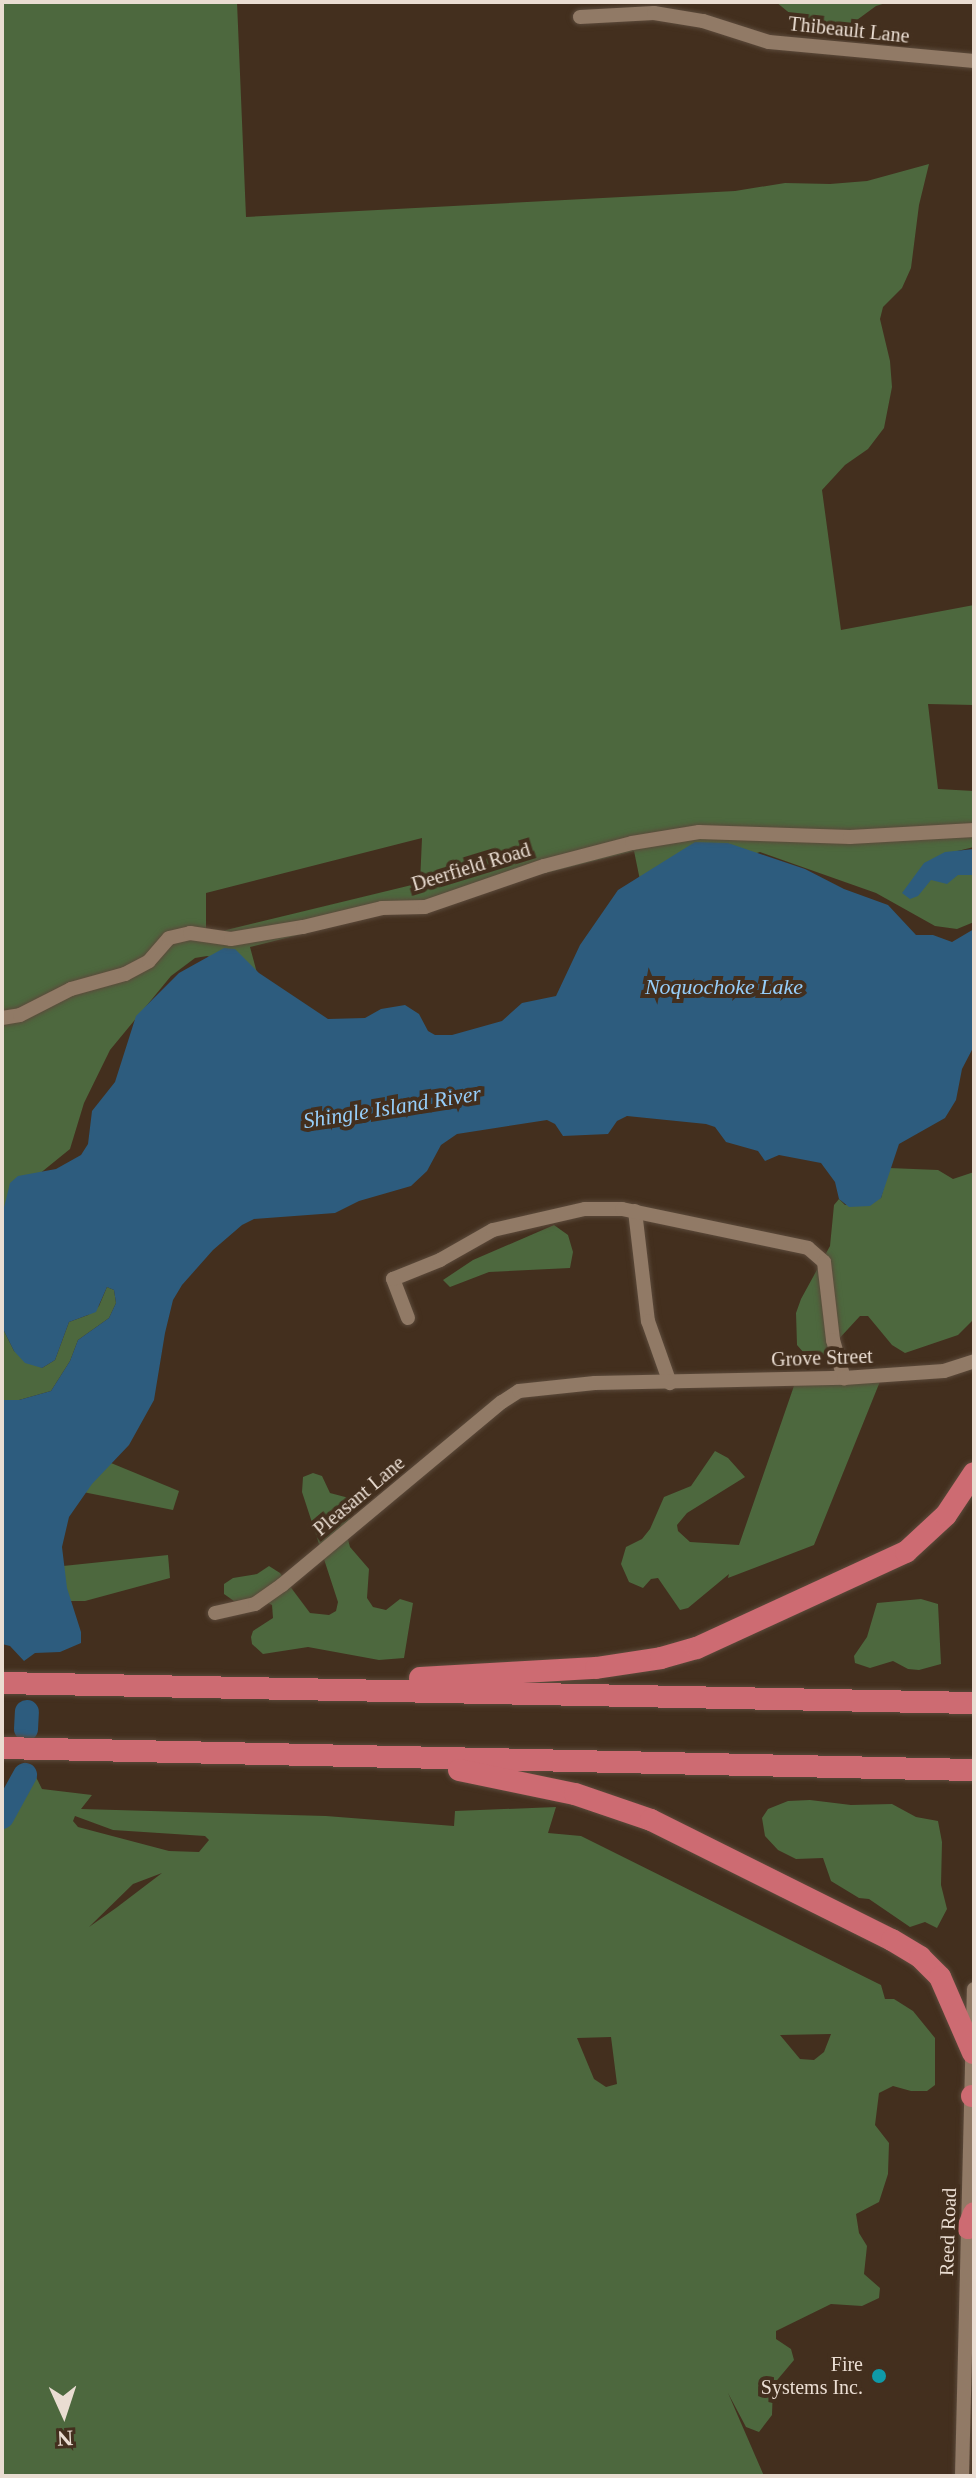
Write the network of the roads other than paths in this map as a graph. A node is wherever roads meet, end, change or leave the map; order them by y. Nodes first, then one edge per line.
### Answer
1 (580, 17) dead end
2 (974, 61) edge
3 (974, 830) edge
4 (2, 1018) edge
5 (635, 1211) junction
6 (408, 1318) dead end
7 (974, 1361) edge
8 (844, 1378) junction
9 (670, 1383) junction
10 (519, 1391) joint
11 (974, 1473) edge
12 (215, 1613) dead end
13 (2, 1683) edge
14 (301, 1690) junction
15 (970, 1702) edge
16 (2, 1748) edge
17 (395, 1758) junction
18 (974, 1770) edge
19 (974, 1989) edge
20 (973, 2053) edge
21 (973, 2096) edge
22 (971, 2220) edge
23 (962, 2476) edge

1 - 2 street, Thibeault Lane
3 - 4 street, Deerfield Road
5 - 6 street
5 - 8 street
5 - 9 street
7 - 8 street, Grove Street
8 - 9 street, Grove Street
9 - 10 street, Grove Street
10 - 12 street, Pleasant Lane
11 - 14 highway
13 - 14 highway
14 - 15 highway
16 - 17 highway
17 - 18 highway
17 - 20 highway
19 - 20 street, Reed Road
20 - 21 street, Reed Road
21 - 22 street, Reed Road
22 - 23 street, Reed Road

